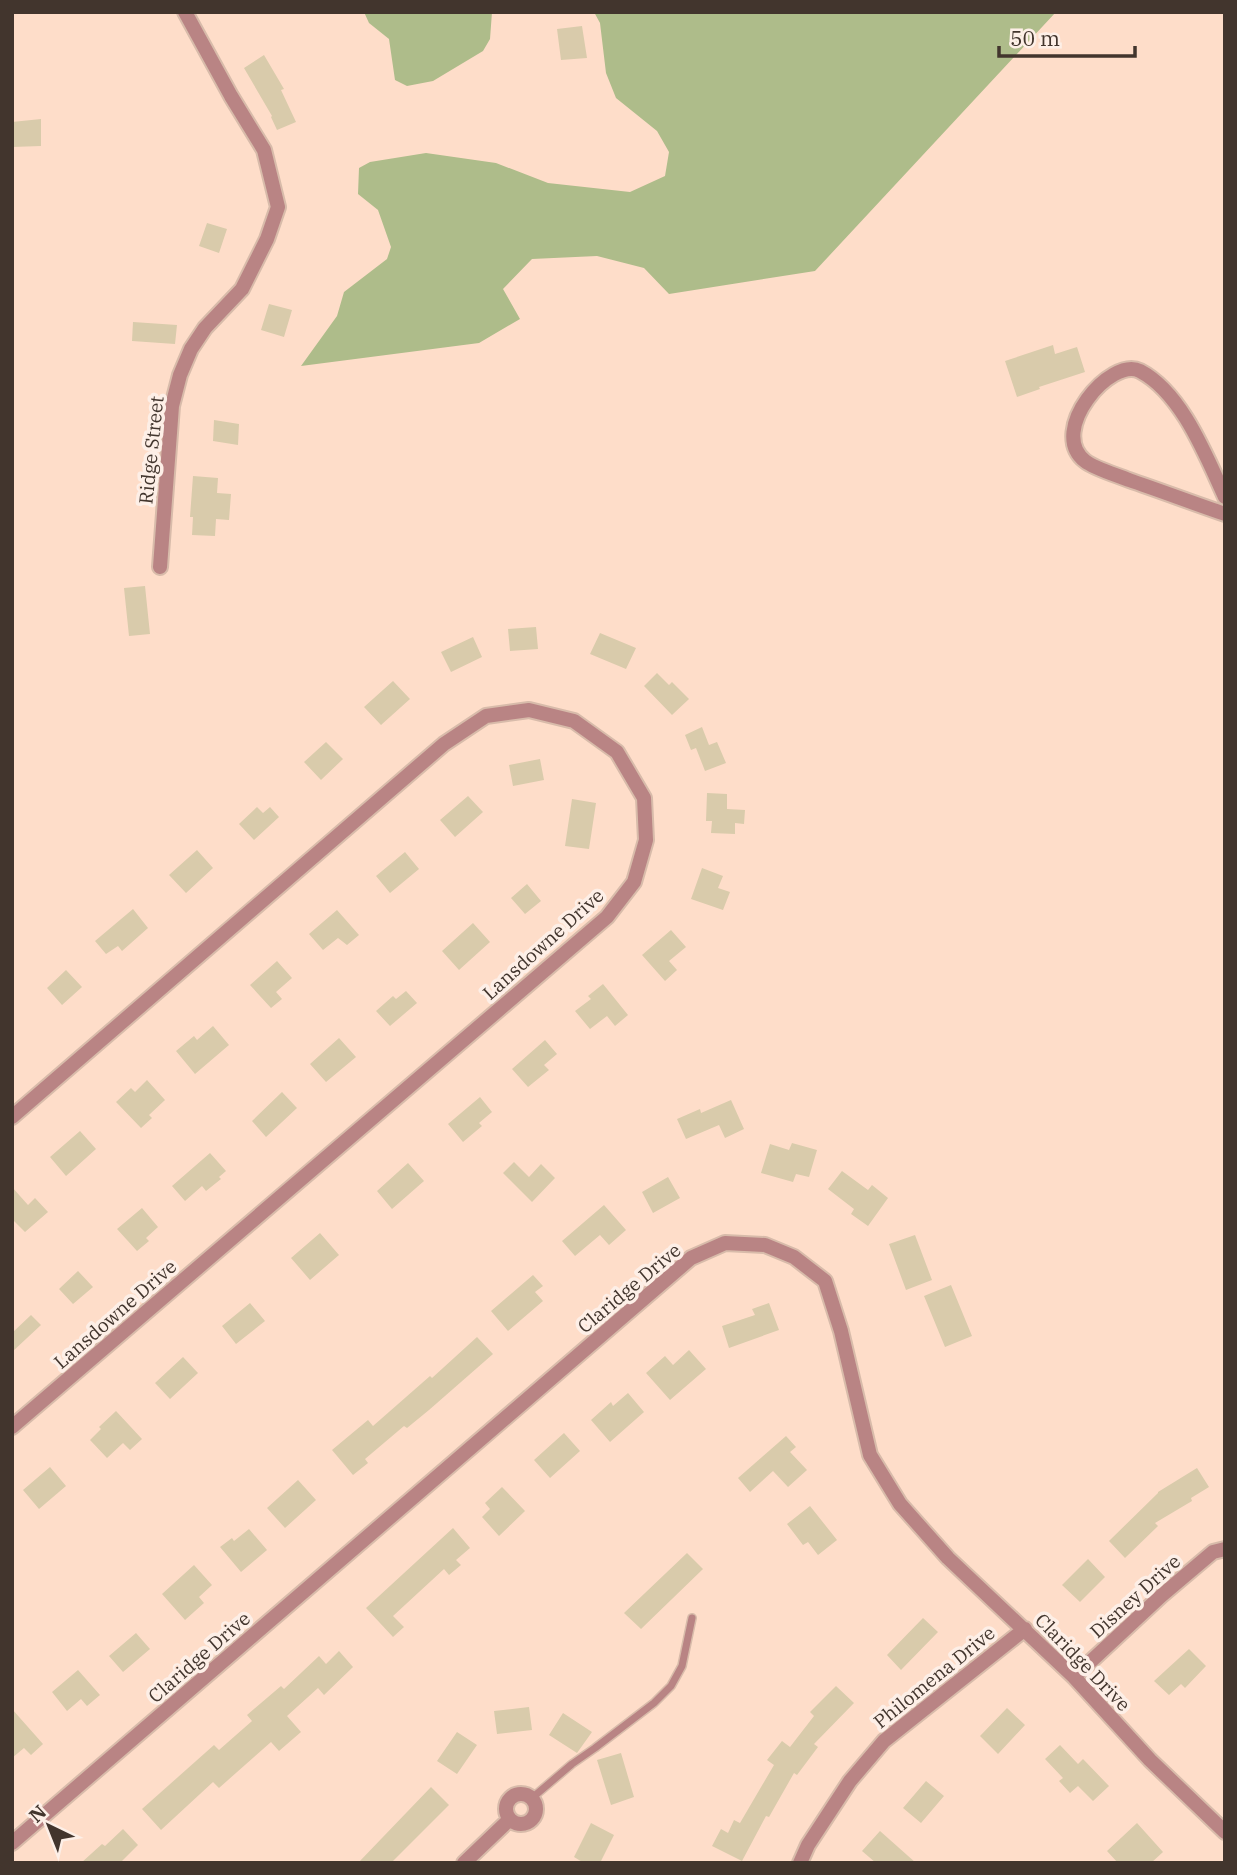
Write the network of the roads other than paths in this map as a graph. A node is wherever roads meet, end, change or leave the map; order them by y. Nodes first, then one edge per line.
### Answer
1 (185, 12) edge
2 (1225, 497) edge
3 (1225, 514) edge
4 (160, 567) dead end
5 (12, 1117) edge
6 (12, 1427) edge
7 (1225, 1549) edge
8 (692, 1618) dead end
9 (1025, 1629) junction
10 (1074, 1677) junction
11 (532, 1798) junction
12 (510, 1819) junction
13 (1225, 1832) edge
14 (12, 1843) edge
15 (464, 1863) edge
16 (800, 1863) edge

1 - 4 street, Ridge Street
2 - 3 street
5 - 6 street, Lansdowne Drive
7 - 10 street, Disney Drive
8 - 11 lane
9 - 10 street, Claridge Drive
9 - 14 street, Claridge Drive
9 - 16 street, Philomena Drive
10 - 13 street, Claridge Drive
11 - 12 street
11 - 12 street
12 - 15 street

